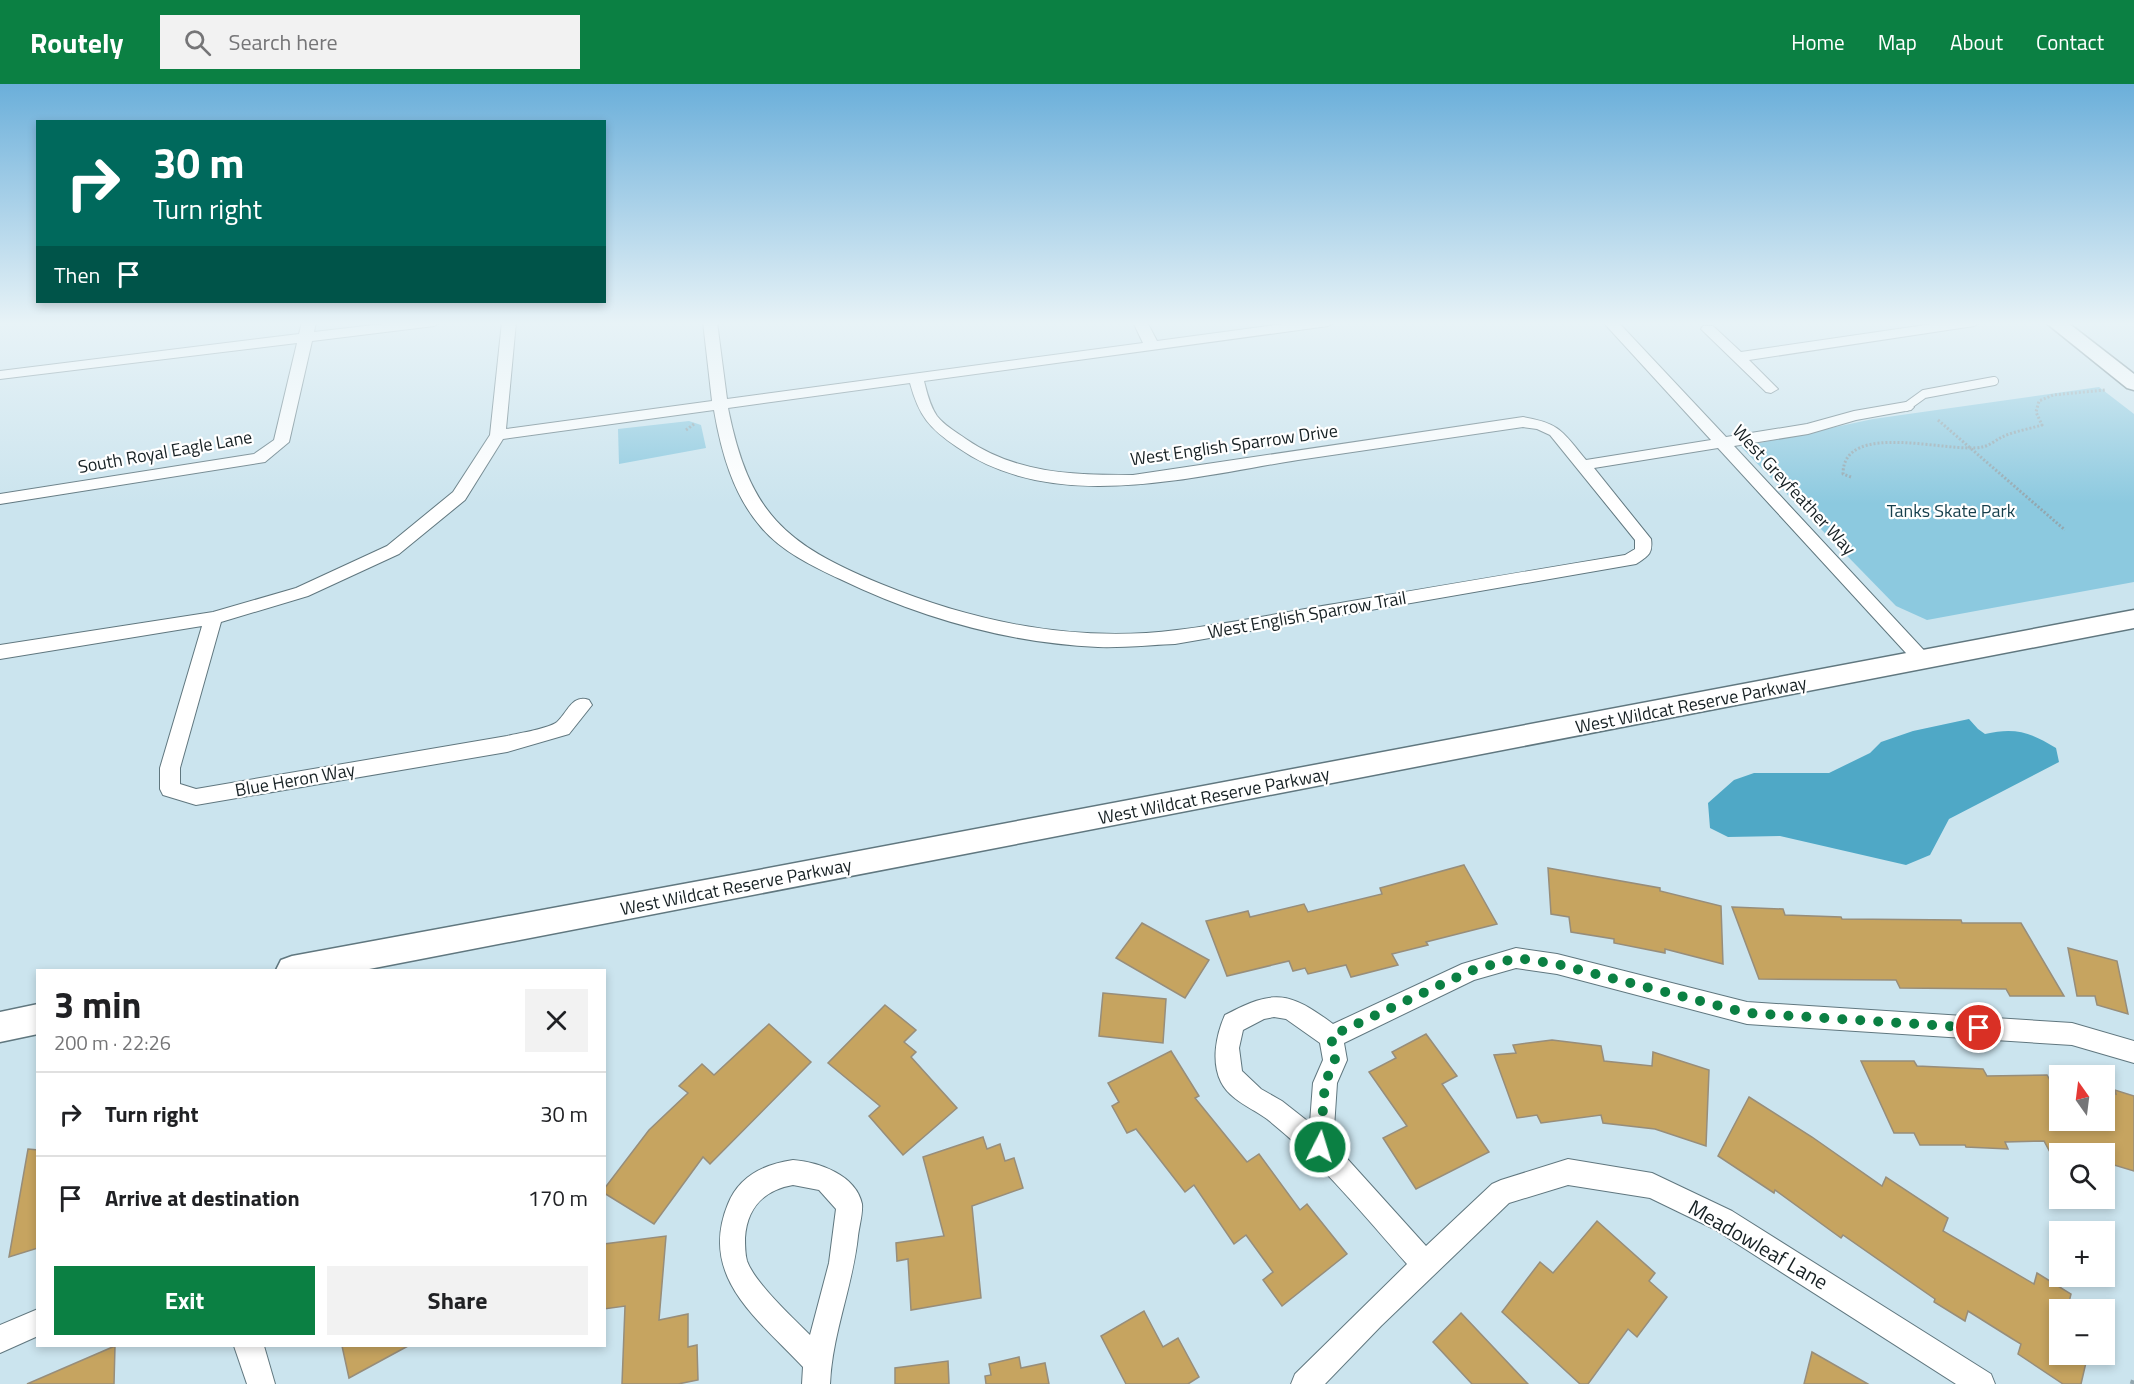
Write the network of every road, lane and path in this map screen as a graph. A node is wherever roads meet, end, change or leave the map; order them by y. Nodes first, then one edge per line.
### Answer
1 (295, 383) edge
2 (504, 383) edge
3 (717, 383) edge
4 (882, 383) edge
5 (917, 383) edge
6 (1667, 383) edge
7 (1764, 383) edge
8 (1985, 383) edge
9 (1771, 389) dead end
10 (2105, 390) dead end
11 (719, 405) junction
12 (1906, 407) joint
13 (1938, 420) dead end
14 (498, 435) junction
15 (1723, 442) junction
16 (1970, 448) junction
17 (1584, 465) junction
18 (1851, 477) dead end
19 (0, 499) edge
20 (2065, 530) dead end
21 (213, 618) junction
22 (2134, 619) edge
23 (0, 652) edge
24 (1924, 660) junction
25 (582, 705) dead end
26 (297, 969) edge
27 (36, 1019) edge
28 (0, 1027) edge
29 (1331, 1036) junction
30 (2134, 1052) edge
31 (1320, 1147) junction
32 (1425, 1264) junction
33 (36, 1323) edge
34 (0, 1339) edge
35 (250, 1347) edge
36 (817, 1373) edge
37 (2134, 1377) edge
38 (261, 1384) edge
39 (1305, 1384) edge
40 (1981, 1384) edge
41 (2132, 1384) edge

1 - 19 street, South Royal Eagle Lane
2 - 14 street
3 - 11 street, West English Sparrow Trail
4 - 11 street
5 - 17 street, West English Sparrow Drive
6 - 15 street, West Greyfeather Way
7 - 9 street
8 - 12 lane
10 - 16 path
11 - 14 street
11 - 17 street, West English Sparrow Trail
12 - 15 street
13 - 16 path
14 - 21 street
15 - 17 street
15 - 24 street, West Greyfeather Way
16 - 18 path
16 - 20 path
21 - 23 street
21 - 25 street, Blue Heron Way
22 - 24 main road, West Wildcat Reserve Parkway
24 - 26 main road, West Wildcat Reserve Parkway
27 - 28 main road
29 - 30 street
29 - 31 street
29 - 31 street
31 - 32 street
32 - 39 street, Meadowleaf Lane
32 - 40 street, Meadowleaf Lane
33 - 34 street
35 - 38 street
36 - 36 street
37 - 41 path

